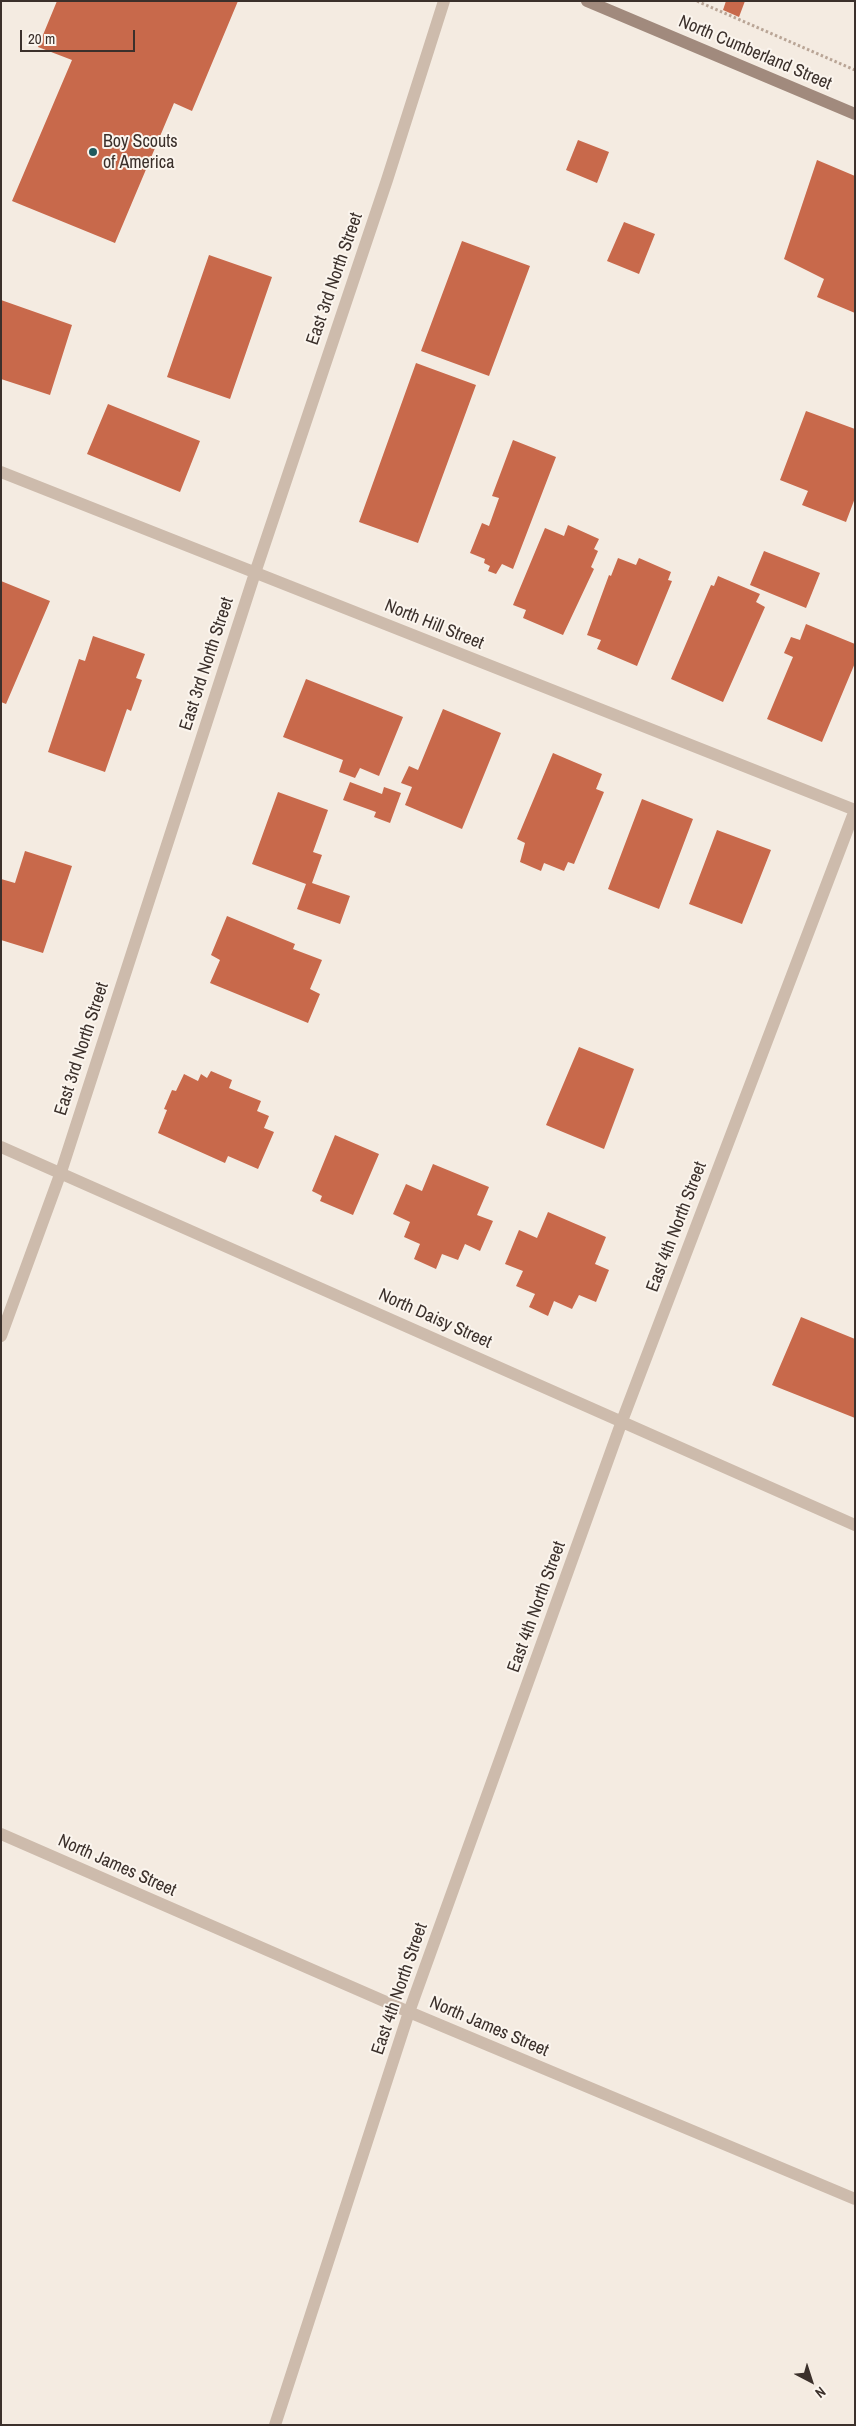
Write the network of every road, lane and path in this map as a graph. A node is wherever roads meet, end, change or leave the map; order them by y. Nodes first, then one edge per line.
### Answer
1 (444, 1) edge
2 (587, 1) edge
3 (696, 1) edge
4 (855, 70) edge
5 (855, 114) edge
6 (1, 472) edge
7 (255, 573) junction
8 (855, 810) edge
9 (1, 1146) edge
10 (61, 1172) junction
11 (1, 1336) edge
12 (622, 1421) junction
13 (855, 1525) edge
14 (1, 1834) edge
15 (409, 2012) junction
16 (855, 2199) edge
17 (275, 2425) edge

1 - 7 street, East 3rd North Street
2 - 5 main road, North Cumberland Street
3 - 4 path
6 - 7 street, North Hill Street
7 - 8 street, North Hill Street
7 - 10 street, East 3rd North Street
8 - 12 street, East 4th North Street
9 - 10 street, North Daisy Street
10 - 11 street, East 3rd North Street
10 - 12 street, North Daisy Street
12 - 13 street, North Daisy Street
12 - 15 street, East 4th North Street
14 - 15 street, North James Street
15 - 16 street, North James Street
15 - 17 street, East 4th North Street

